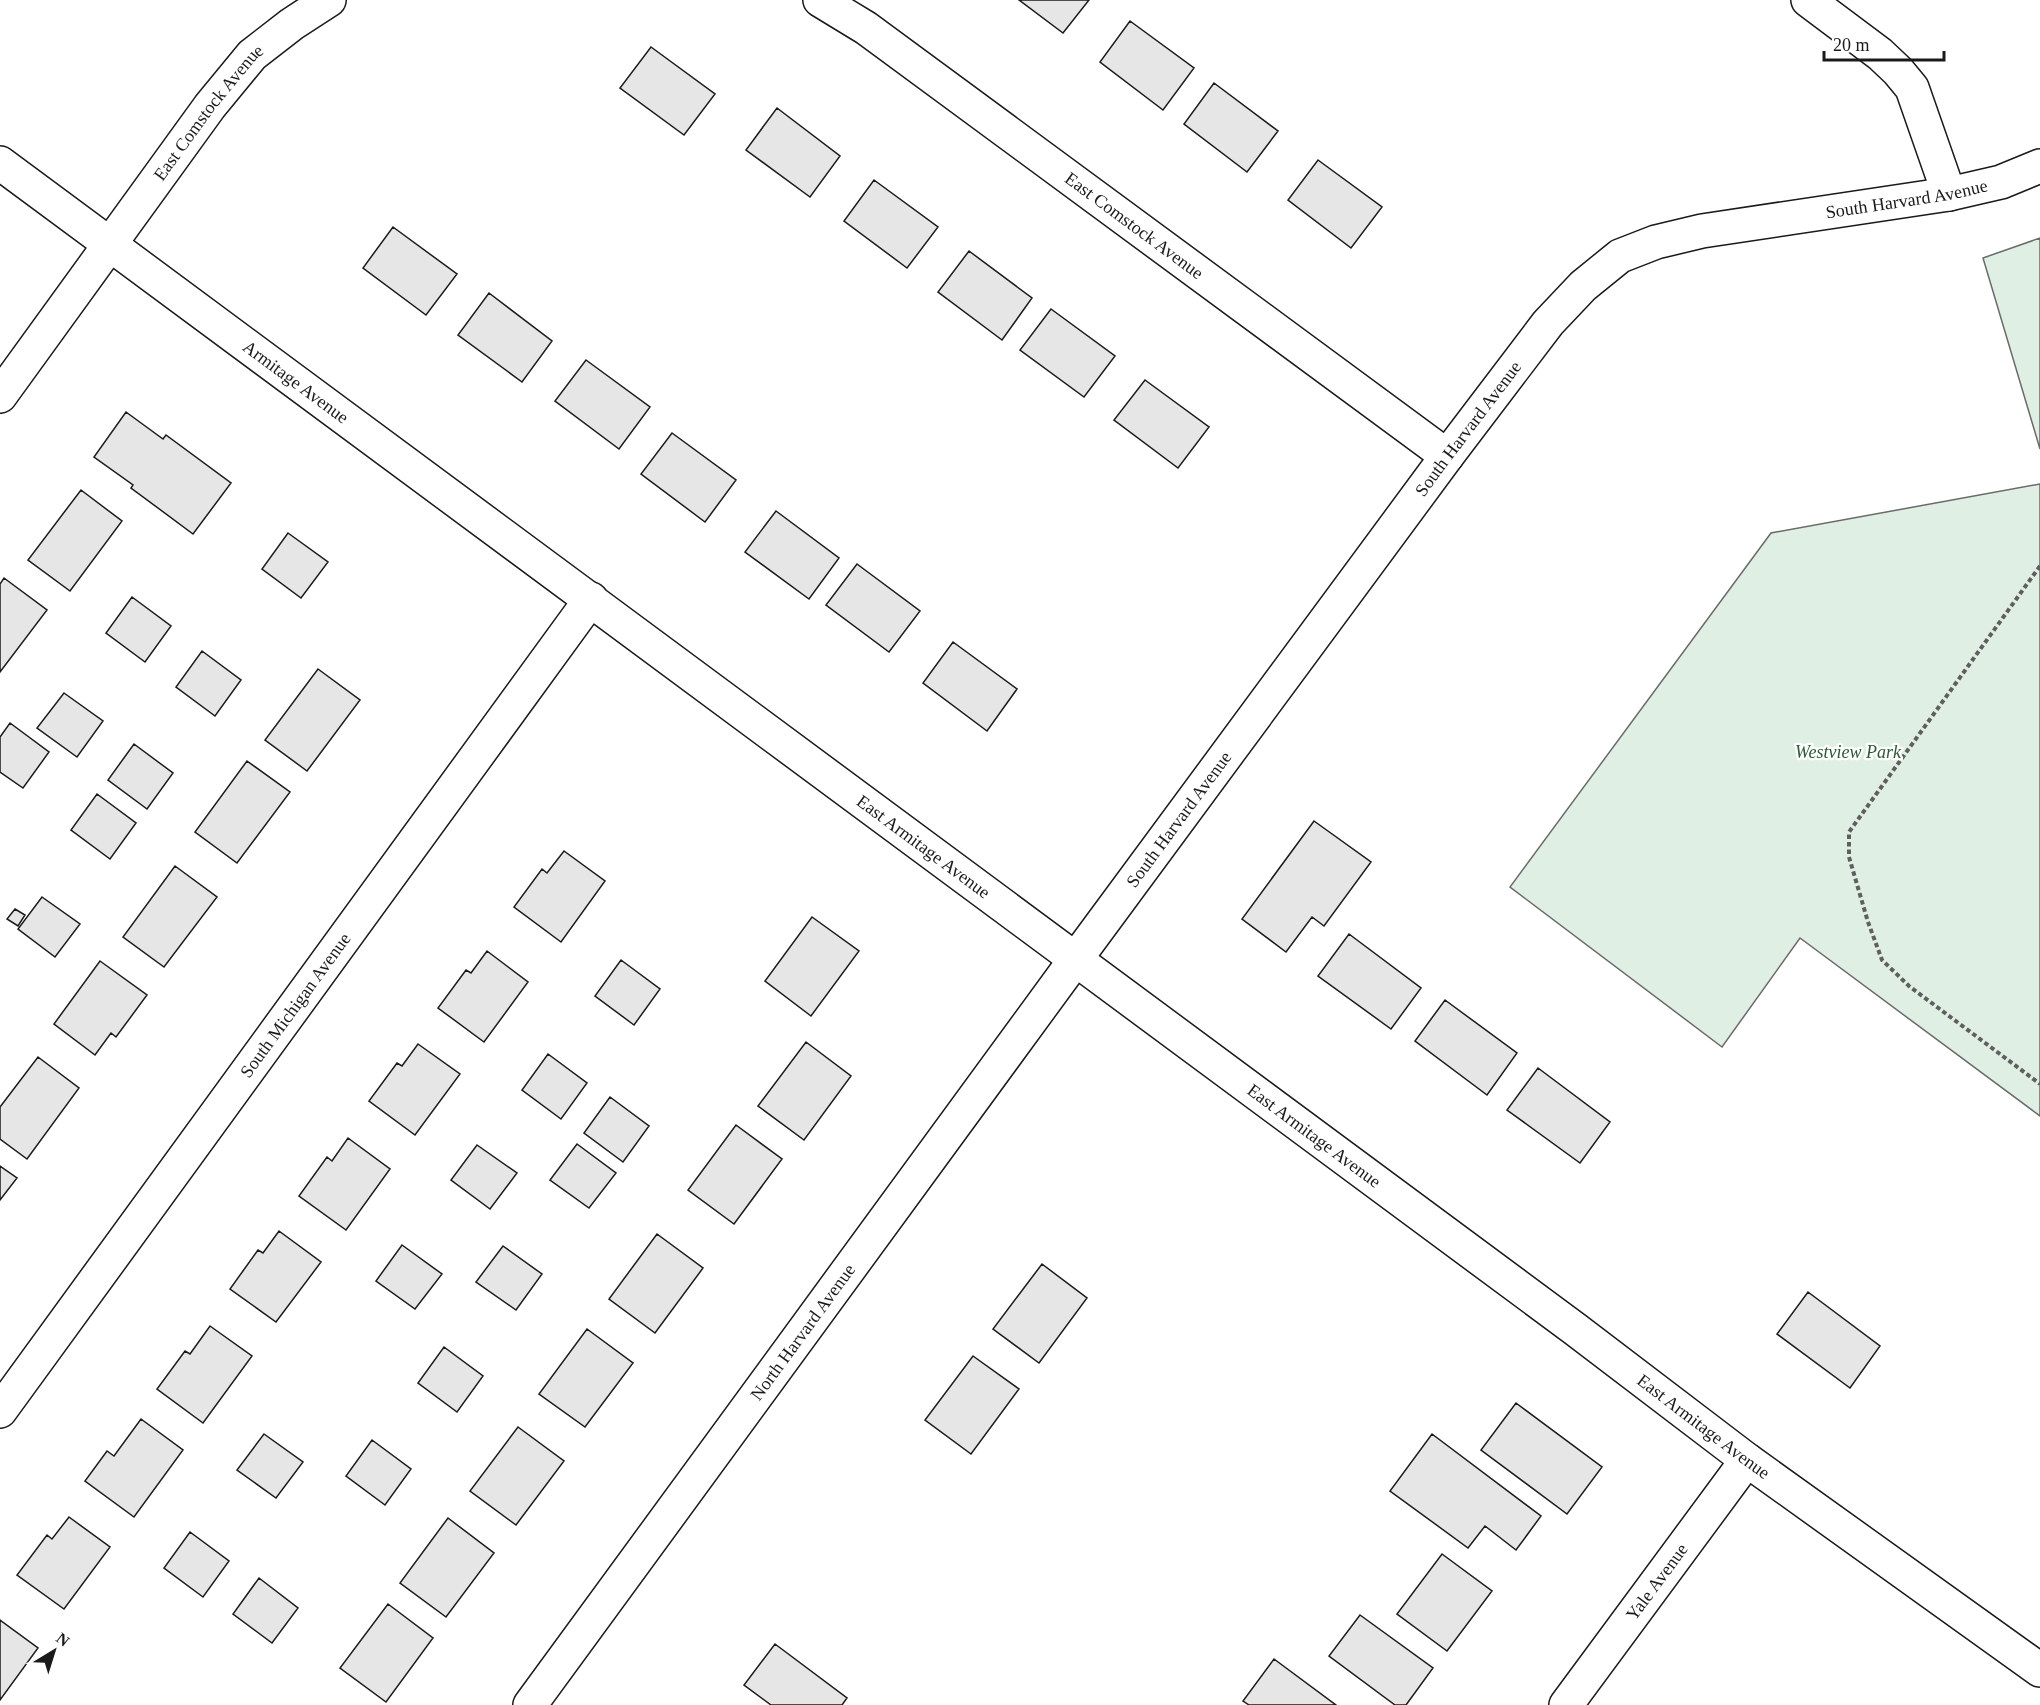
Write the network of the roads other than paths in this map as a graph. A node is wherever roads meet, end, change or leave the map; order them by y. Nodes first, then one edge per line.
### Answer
1 (329, 0) edge
2 (820, 0) edge
3 (1808, 0) edge
4 (0, 163) edge
5 (2040, 166) edge
6 (1949, 194) junction
7 (110, 245) junction
8 (0, 396) edge
9 (1447, 456) junction
10 (591, 600) junction
11 (1075, 960) junction
12 (0, 1411) edge
13 (1747, 1460) junction
14 (2040, 1670) edge
15 (530, 1705) edge
16 (1566, 1705) edge

1 - 7 street, East Comstock Avenue
2 - 9 street, East Comstock Avenue
3 - 6 street
4 - 7 street, Armitage Avenue
5 - 6 street, South Harvard Avenue
6 - 9 street, South Harvard Avenue
7 - 8 street, East Comstock Avenue
7 - 10 street, Armitage Avenue
9 - 11 street, South Harvard Avenue
10 - 11 street, East Armitage Avenue
10 - 12 street, South Michigan Avenue
11 - 13 street, East Armitage Avenue
11 - 15 street, North Harvard Avenue
13 - 14 street, East Armitage Avenue
13 - 16 street, Yale Avenue

